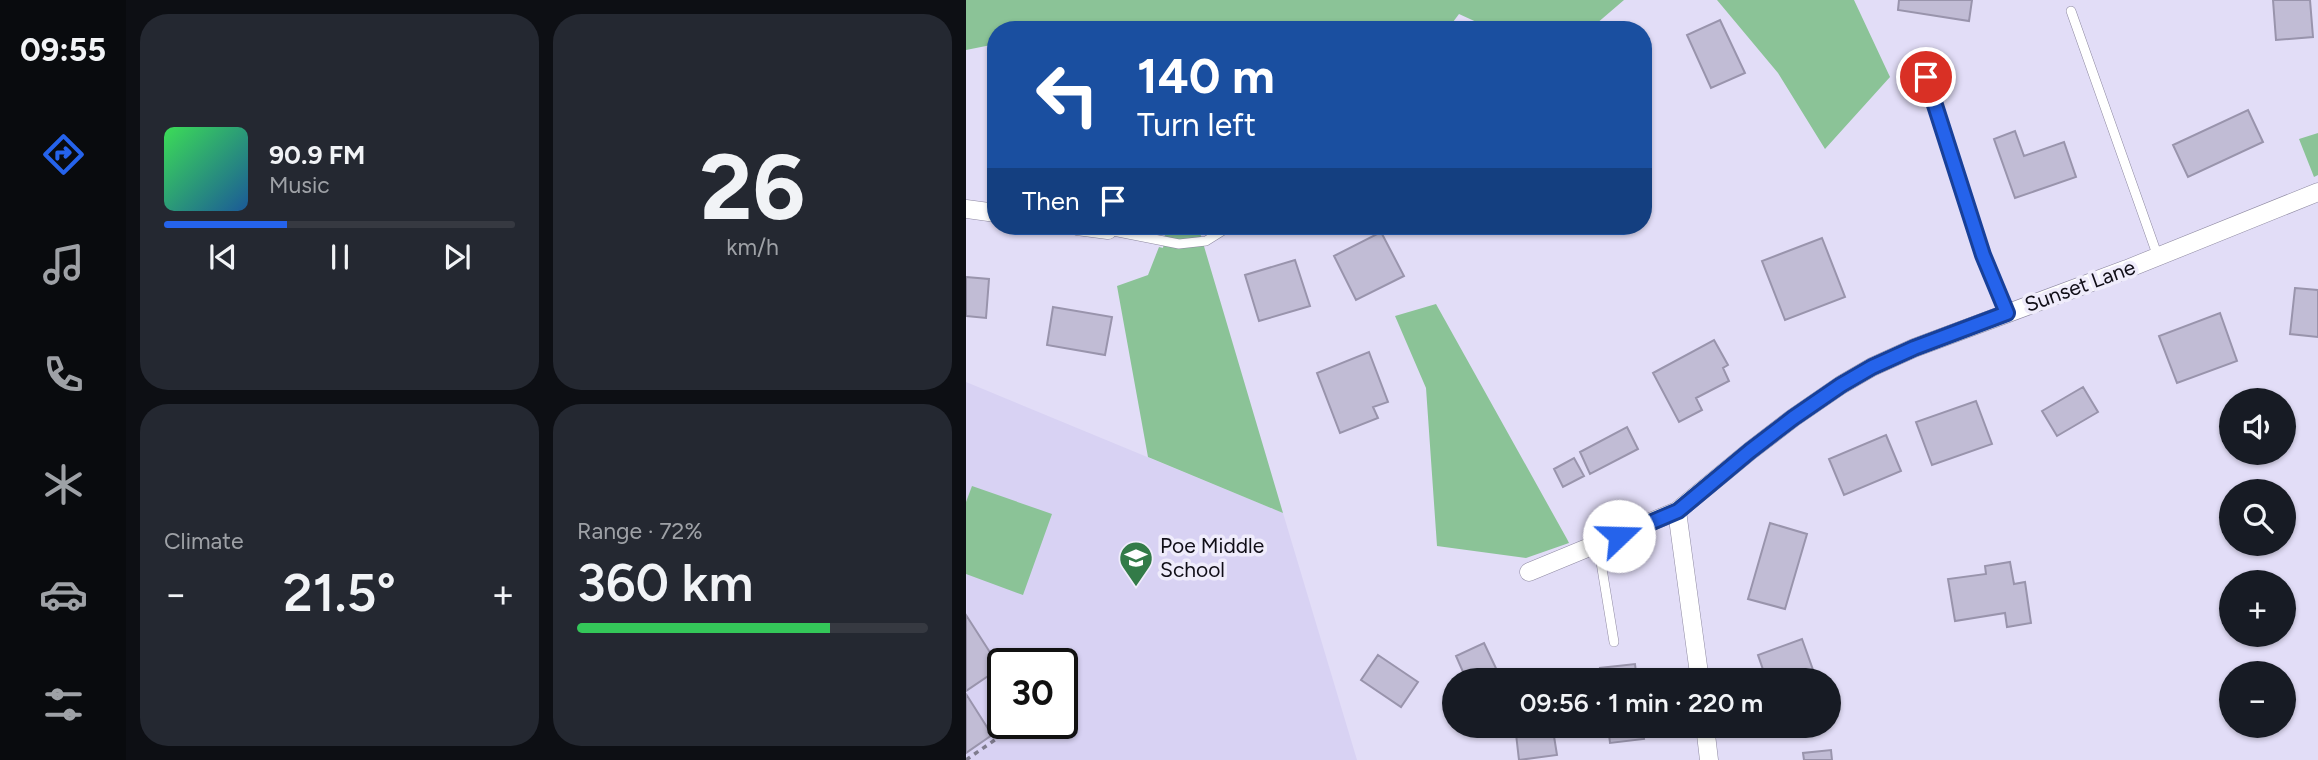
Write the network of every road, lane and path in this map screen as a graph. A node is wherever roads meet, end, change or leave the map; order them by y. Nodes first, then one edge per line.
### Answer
1 (2071, 11) dead end
2 (1921, 58) dead end
3 (2318, 192) edge
4 (966, 209) edge
5 (987, 212) edge
6 (1133, 235) edge
7 (1216, 235) edge
8 (2158, 257) junction
9 (2007, 313) junction
10 (1678, 511) junction
11 (1598, 544) junction
12 (1529, 572) dead end
13 (1614, 642) dead end
14 (1698, 668) edge
15 (1706, 738) edge
16 (996, 739) edge
17 (966, 760) edge
18 (1709, 760) edge

1 - 8 lane
2 - 9 lane
3 - 8 street, Sunset Lane
4 - 5 street
6 - 7 lane
8 - 9 street, Sunset Lane
9 - 10 street, Sunset Lane
10 - 11 street, Sunset Lane
10 - 14 street
11 - 12 street, Sunset Lane
11 - 13 lane
15 - 18 street
16 - 17 path

